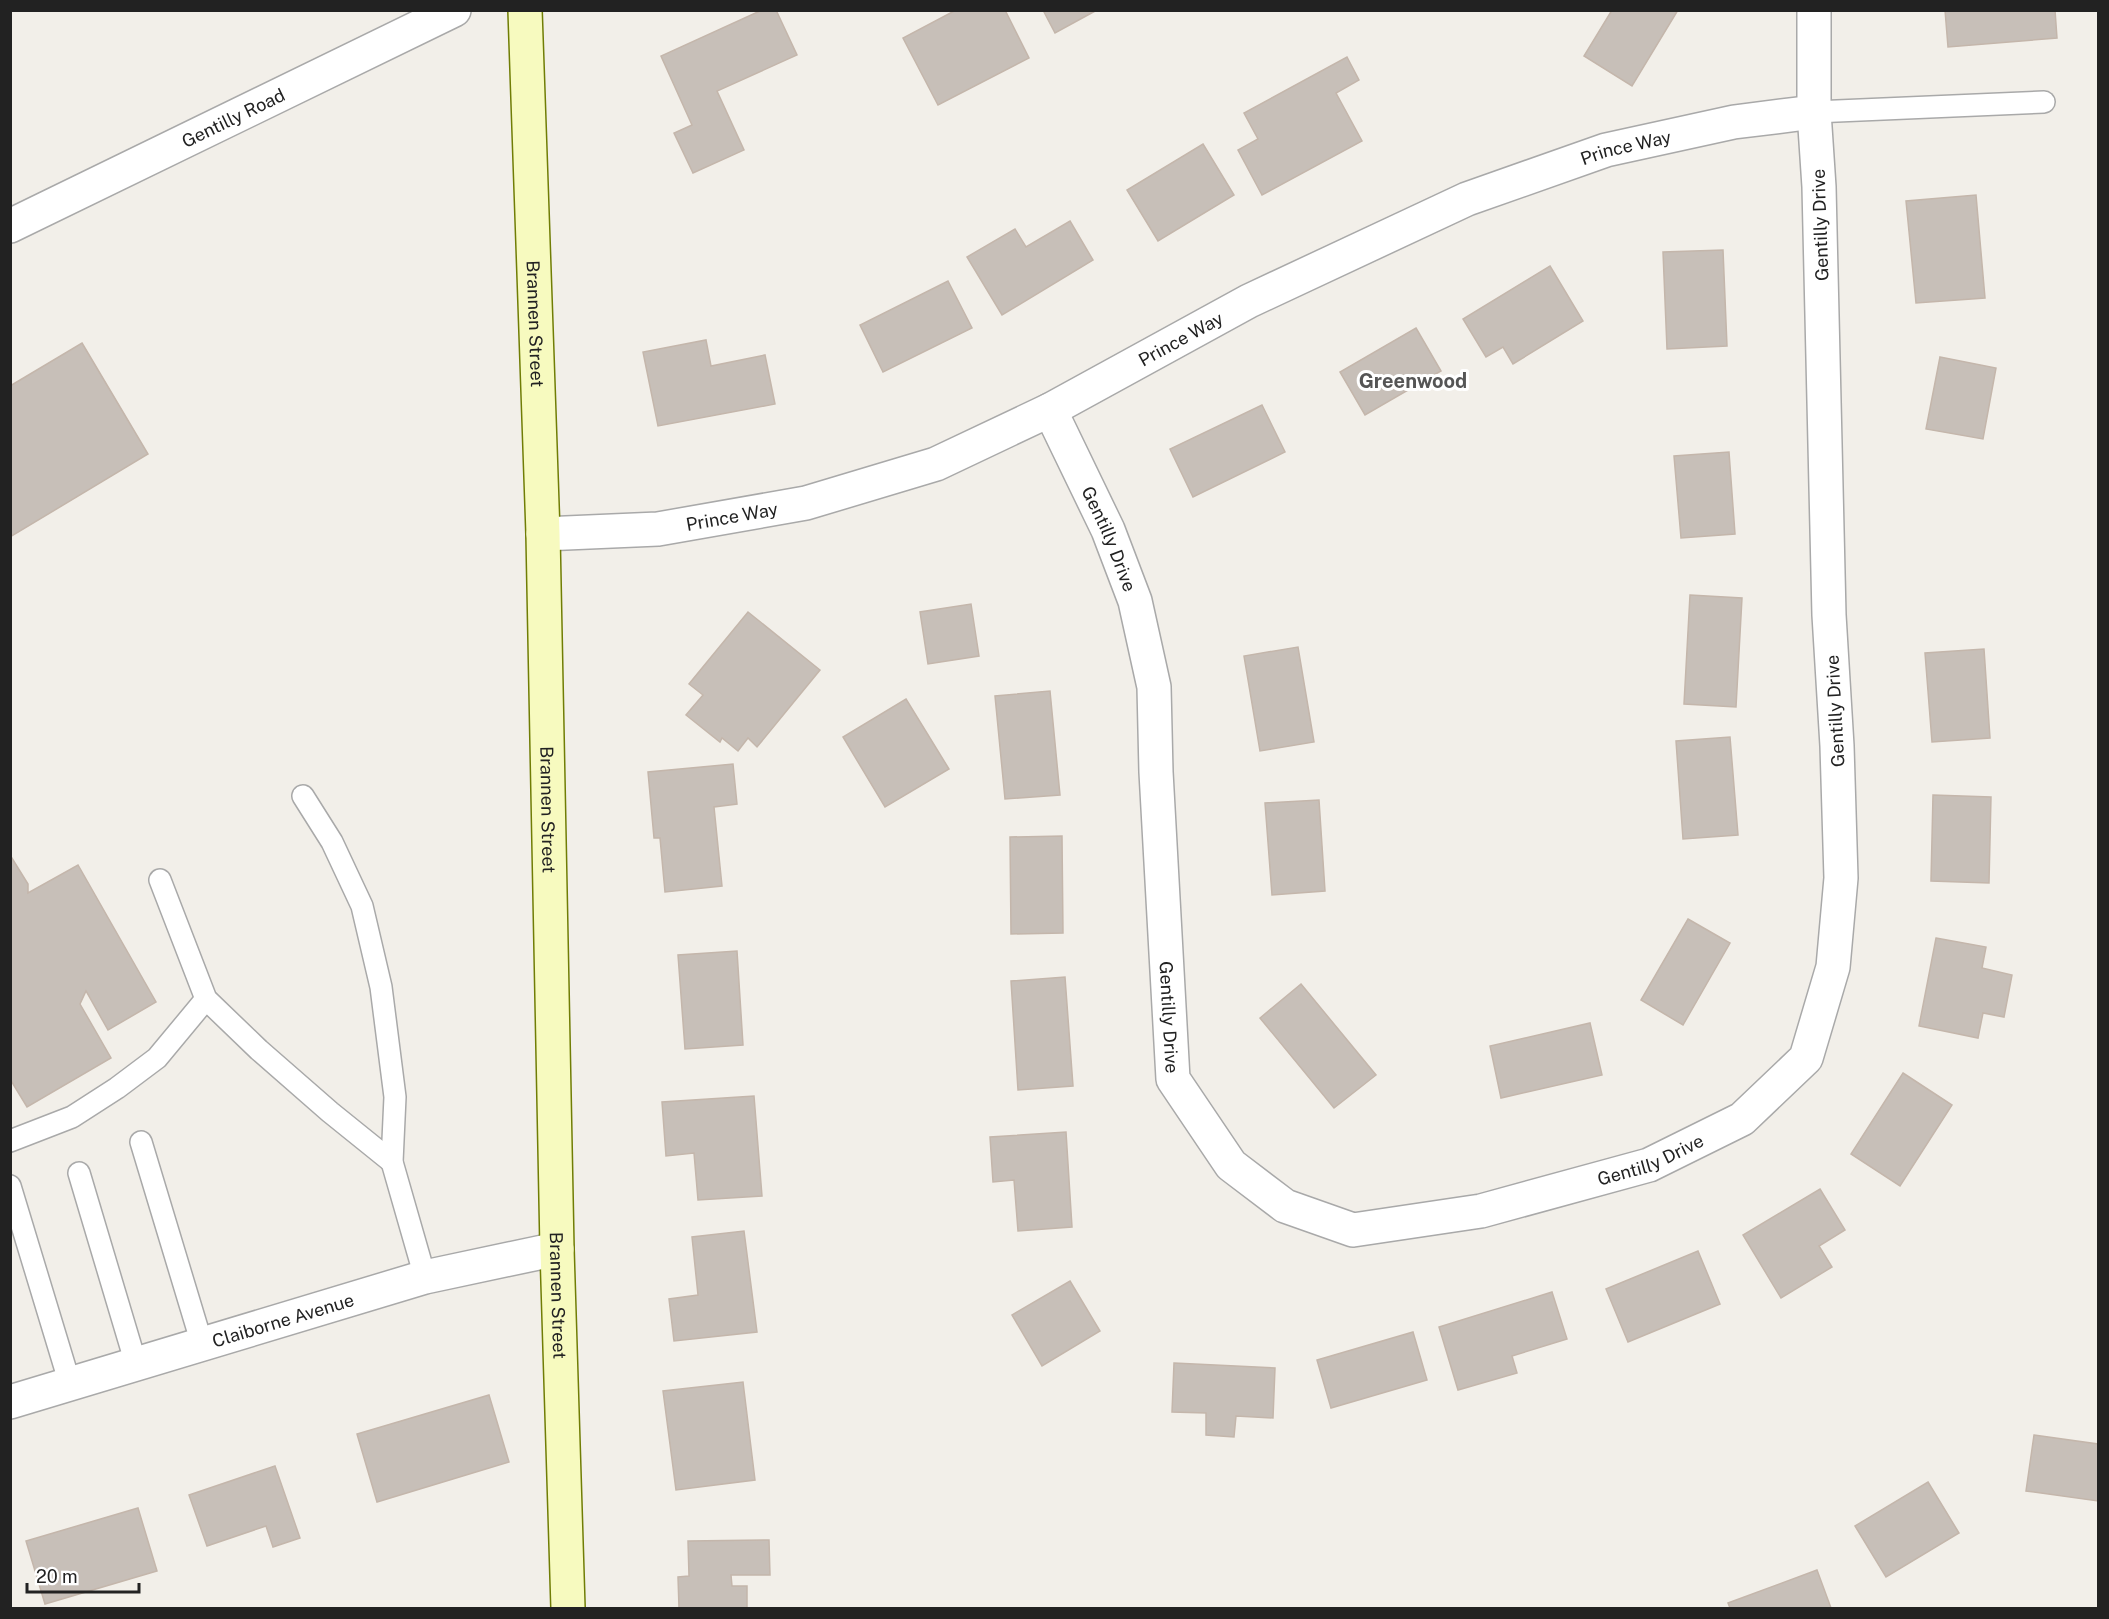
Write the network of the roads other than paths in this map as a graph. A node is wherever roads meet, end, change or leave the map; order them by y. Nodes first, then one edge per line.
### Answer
1 (454, 10) edge
2 (525, 10) edge
3 (1814, 10) edge
4 (2044, 102) dead end
5 (1814, 112) junction
6 (10, 226) edge
7 (1050, 410) junction
8 (543, 534) junction
9 (303, 796) dead end
10 (160, 880) dead end
11 (206, 999) junction
12 (10, 1141) edge
13 (141, 1142) dead end
14 (392, 1162) junction
15 (79, 1173) dead end
16 (10, 1186) edge
17 (557, 1249) junction
18 (425, 1277) junction
19 (202, 1344) junction
20 (136, 1364) junction
21 (70, 1384) junction
22 (10, 1402) edge
23 (568, 1608) edge

1 - 6 street, Gentilly Road
2 - 8 street, Brannen Street
3 - 5 street, Gentilly Drive
4 - 5 lane
5 - 7 street, Prince Way
5 - 7 street, Gentilly Drive
7 - 8 street, Prince Way
8 - 17 street, Brannen Street
9 - 14 lane
10 - 11 lane
11 - 12 lane
11 - 14 lane
13 - 19 lane
14 - 18 lane
15 - 20 lane
16 - 21 lane
17 - 18 street, Claiborne Avenue
17 - 23 street, Brannen Street
18 - 19 street, Claiborne Avenue
19 - 20 street, Claiborne Avenue
20 - 21 street, Claiborne Avenue
21 - 22 street, Claiborne Avenue

